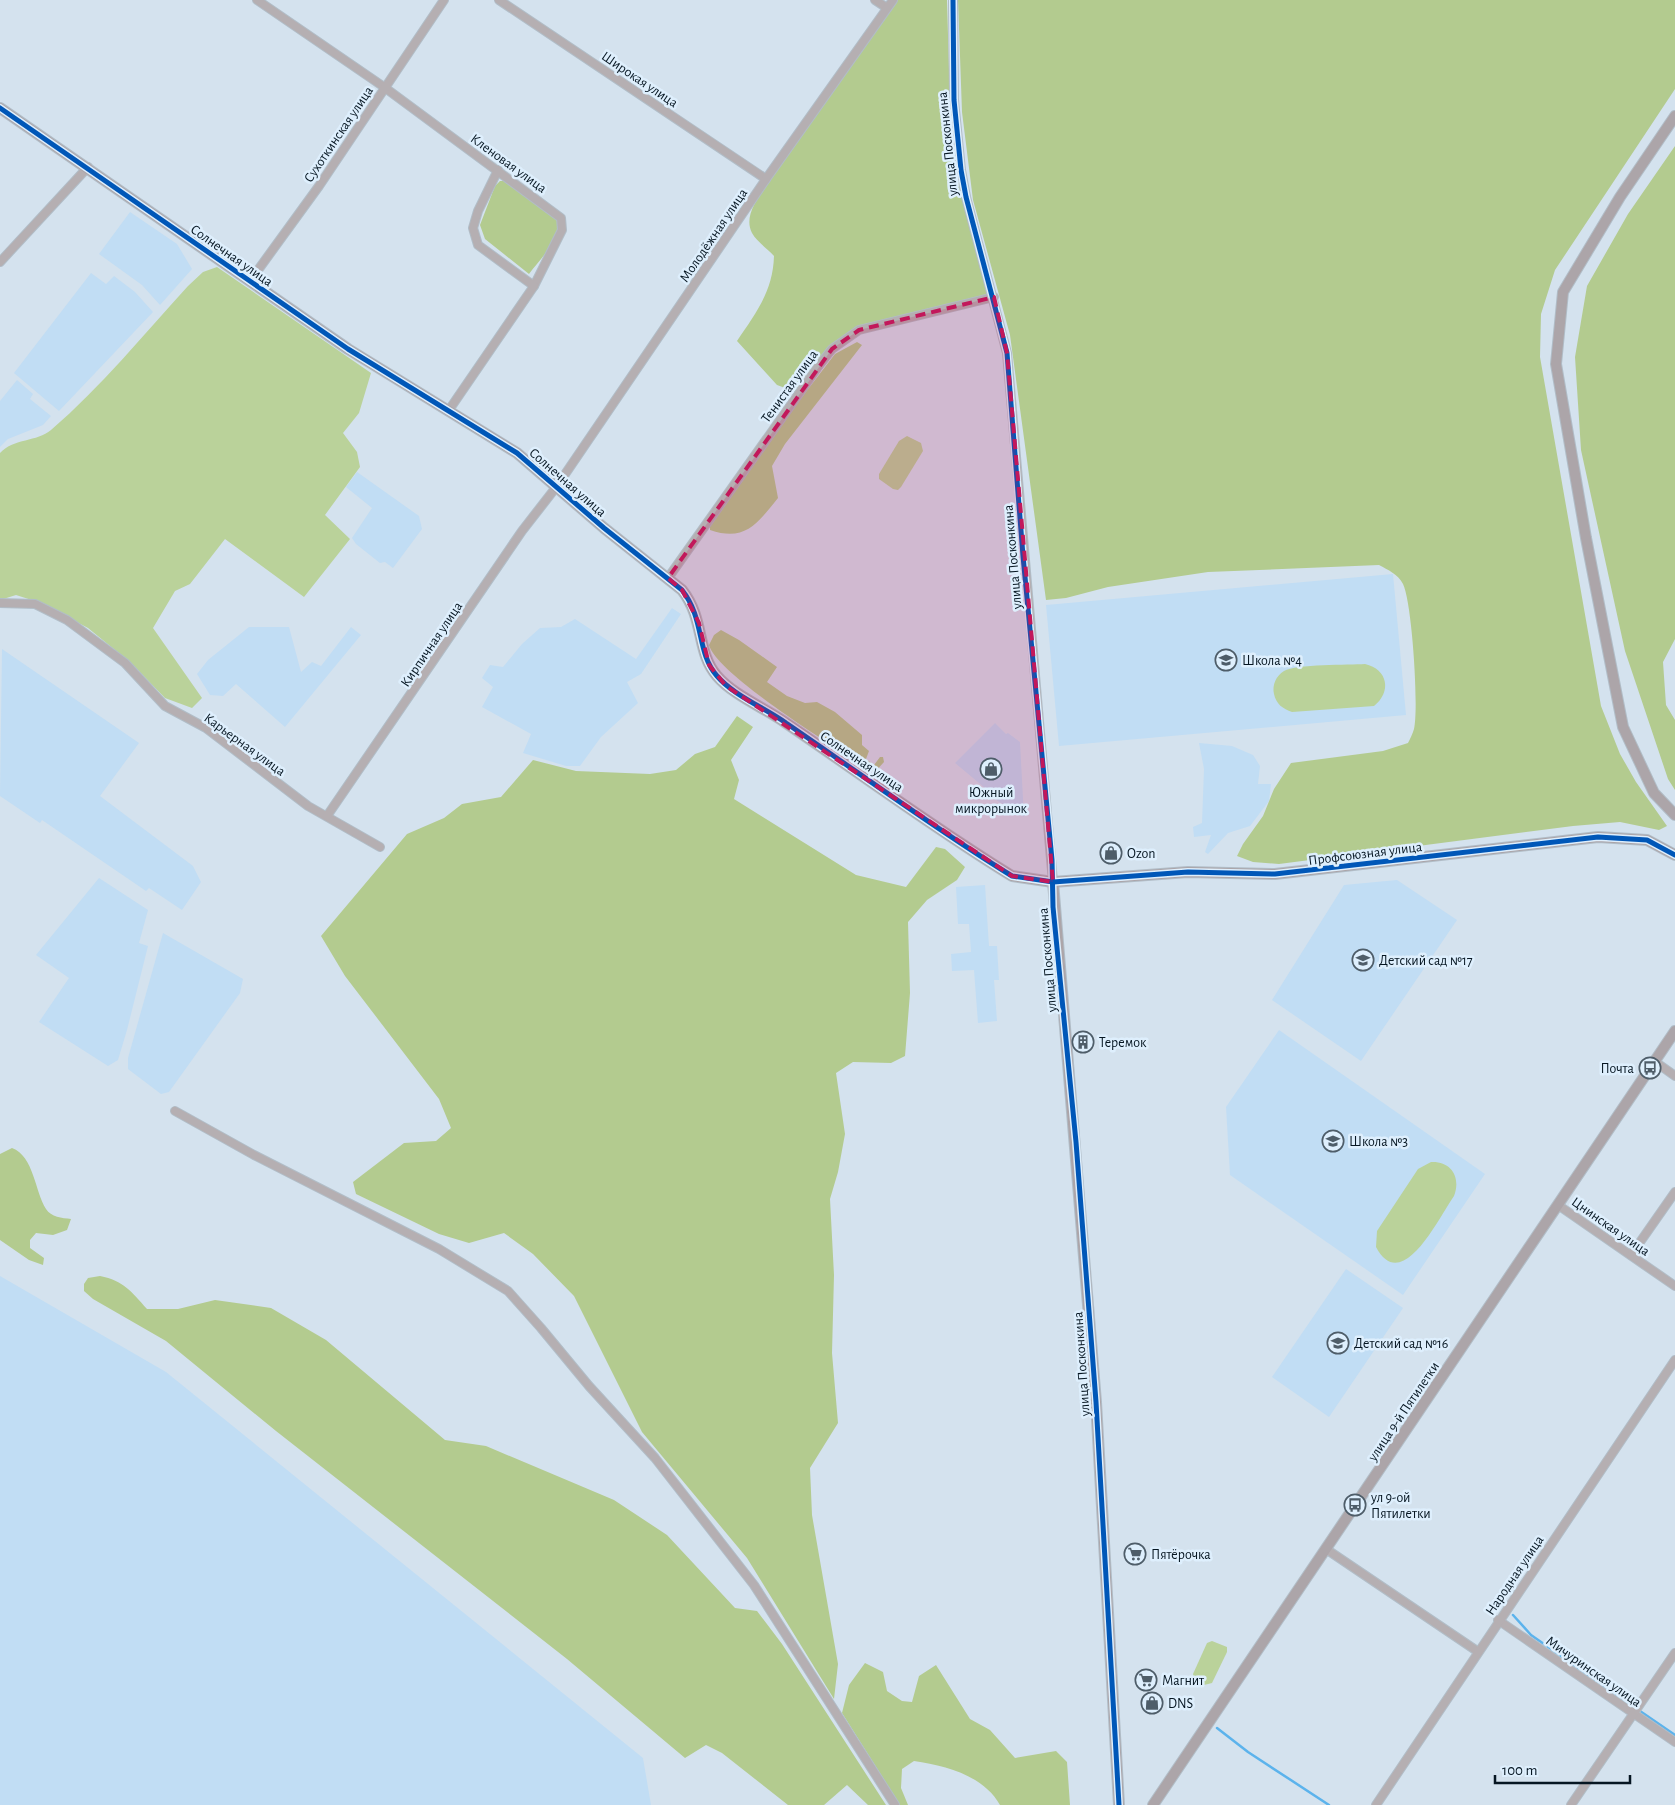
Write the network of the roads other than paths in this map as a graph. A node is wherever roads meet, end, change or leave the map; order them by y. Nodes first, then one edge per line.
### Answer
1 (257, 0) edge
2 (444, 0) edge
3 (499, 0) edge
4 (875, 0) edge
5 (893, 0) edge
6 (953, 0) edge
7 (888, 8) junction
8 (384, 87) junction
9 (0, 108) edge
10 (1675, 116) edge
11 (88, 167) junction
12 (498, 170) junction
13 (766, 179) junction
14 (0, 262) edge
15 (250, 281) junction
16 (534, 286) junction
17 (994, 297) junction
18 (448, 410) junction
19 (557, 486) junction
20 (668, 578) junction
21 (0, 603) edge
22 (1675, 815) edge
23 (327, 816) junction
24 (380, 847) dead end
25 (1675, 855) edge
26 (1052, 882) junction
27 (1675, 1031) edge
28 (1654, 1062) junction
29 (1675, 1076) edge
30 (175, 1111) dead end
31 (1675, 1192) edge
32 (1558, 1205) junction
33 (1631, 1255) junction
34 (1675, 1286) edge
35 (1675, 1360) edge
36 (1326, 1549) junction
37 (1498, 1620) junction
38 (1477, 1651) junction
39 (1675, 1653) edge
40 (1633, 1714) junction
41 (1675, 1742) edge
42 (895, 1805) edge
43 (1119, 1805) edge
44 (1154, 1805) edge
45 (1376, 1805) edge
46 (1571, 1805) edge

1 - 8 street, Кленовая улица
2 - 8 street, Сухоткинская улица
3 - 13 street, Широкая улица
4 - 7 street
5 - 7 street, Молодёжная улица
6 - 17 street, улица Посконкина
7 - 13 street, Молодёжная улица
8 - 12 street, Кленовая улица
8 - 15 street, Сухоткинская улица
9 - 11 street, Солнечная улица
10 - 22 street
11 - 14 street
11 - 15 street, Солнечная улица
12 - 16 street
12 - 16 street, Кленовая улица
13 - 19 street, Молодёжная улица
15 - 18 street, Солнечная улица
16 - 18 street, Кленовая улица
17 - 20 street, Тенистая улица
17 - 26 street, улица Посконкина
18 - 19 street, Солнечная улица
19 - 20 street, Солнечная улица
19 - 23 street, Кирпичная улица
20 - 26 street, Солнечная улица
21 - 23 street, Карьерная улица
23 - 24 street, Карьерная улица
25 - 26 street, Профсоюзная улица
26 - 43 street, улица Посконкина
27 - 28 street, улица 9-й Пятилетки
28 - 29 street
28 - 32 street, улица 9-й Пятилетки
30 - 42 street
31 - 33 street
32 - 33 street, Цнинская улица
32 - 36 street, улица 9-й Пятилетки
33 - 34 street, Цнинская улица
35 - 37 street, Народная улица
36 - 38 street
36 - 44 street, улица 9-й Пятилетки
37 - 38 street, Народная улица
37 - 40 street, Мичуринская улица
38 - 45 street, Народная улица
39 - 40 street
40 - 41 street, Мичуринская улица
40 - 46 street

